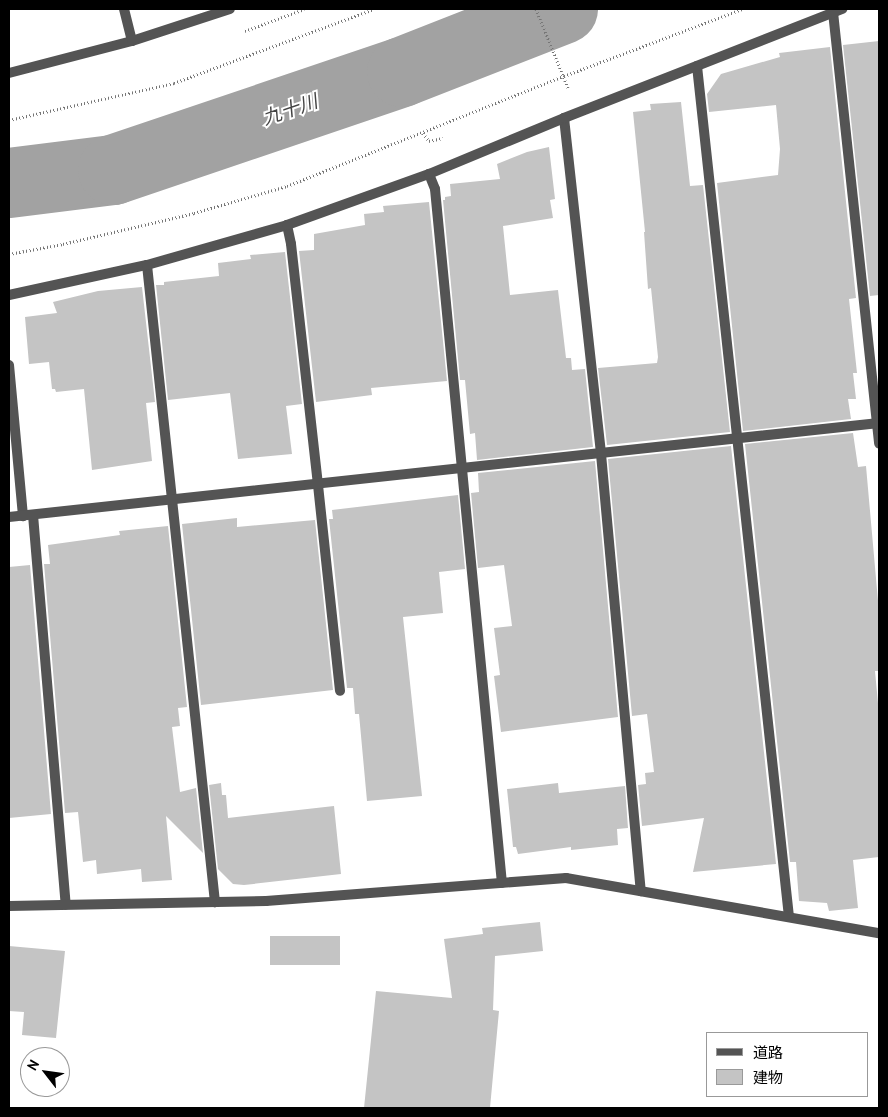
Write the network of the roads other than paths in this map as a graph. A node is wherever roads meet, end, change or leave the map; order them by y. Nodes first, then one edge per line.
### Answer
1 (124, 9) edge
2 (230, 9) edge
3 (837, 11) edge
4 (132, 41) junction
5 (697, 66) junction
6 (9, 74) edge
7 (564, 118) junction
8 (429, 174) junction
9 (287, 225) junction
10 (147, 265) junction
11 (9, 295) edge
12 (9, 365) edge
13 (878, 423) edge
14 (737, 439) junction
15 (879, 444) edge
16 (601, 454) junction
17 (460, 470) junction
18 (318, 485) junction
19 (173, 500) junction
20 (28, 516) junction
21 (9, 517) edge
22 (340, 691) dead end
23 (502, 883) junction
24 (641, 891) junction
25 (214, 902) junction
26 (66, 905) junction
27 (9, 906) edge
28 (788, 917) junction
29 (879, 933) edge

1 - 4 street
2 - 4 street
3 - 5 street
3 - 13 street
4 - 6 street
5 - 7 street
5 - 14 street
7 - 8 street
7 - 16 street
8 - 9 street
8 - 17 street
9 - 10 street
9 - 18 street
10 - 11 street
10 - 19 street
12 - 20 street
13 - 14 street
13 - 15 street
14 - 16 street
14 - 28 street
16 - 17 street
16 - 24 street
17 - 18 street
17 - 23 street
18 - 19 street
18 - 22 street
19 - 20 street
19 - 25 street
20 - 21 street
20 - 26 street
23 - 24 street
23 - 25 street
24 - 28 street
25 - 26 street
26 - 27 street
28 - 29 street

